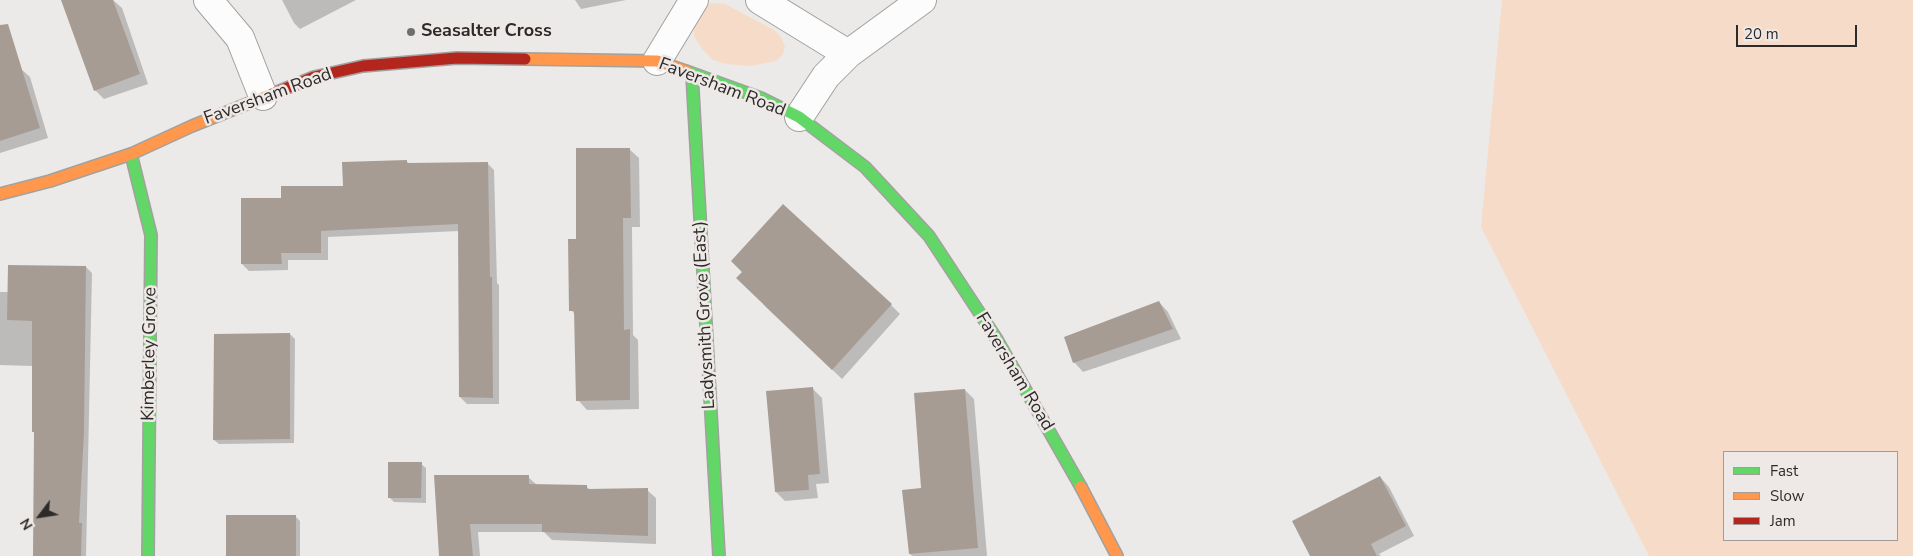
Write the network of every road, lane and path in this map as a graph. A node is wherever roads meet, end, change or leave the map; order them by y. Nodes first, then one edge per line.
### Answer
1 (208, 0) edge
2 (694, 0) edge
3 (760, 0) edge
4 (922, 0) edge
5 (848, 54) junction
6 (657, 61) junction
7 (692, 74) junction
8 (263, 96) junction
9 (799, 117) junction
10 (131, 154) junction
11 (0, 194) edge
12 (148, 556) edge
13 (718, 556) edge
14 (1117, 556) edge

1 - 8 street
2 - 6 street
3 - 5 street
4 - 5 street
5 - 9 street
6 - 7 street, Faversham Road
6 - 8 street, Faversham Road
7 - 9 street, Faversham Road
7 - 13 street, Ladysmith Grove (East)
8 - 10 street, Faversham Road
9 - 14 street, Faversham Road
10 - 11 street, Faversham Road
10 - 12 street, Kimberley Grove

